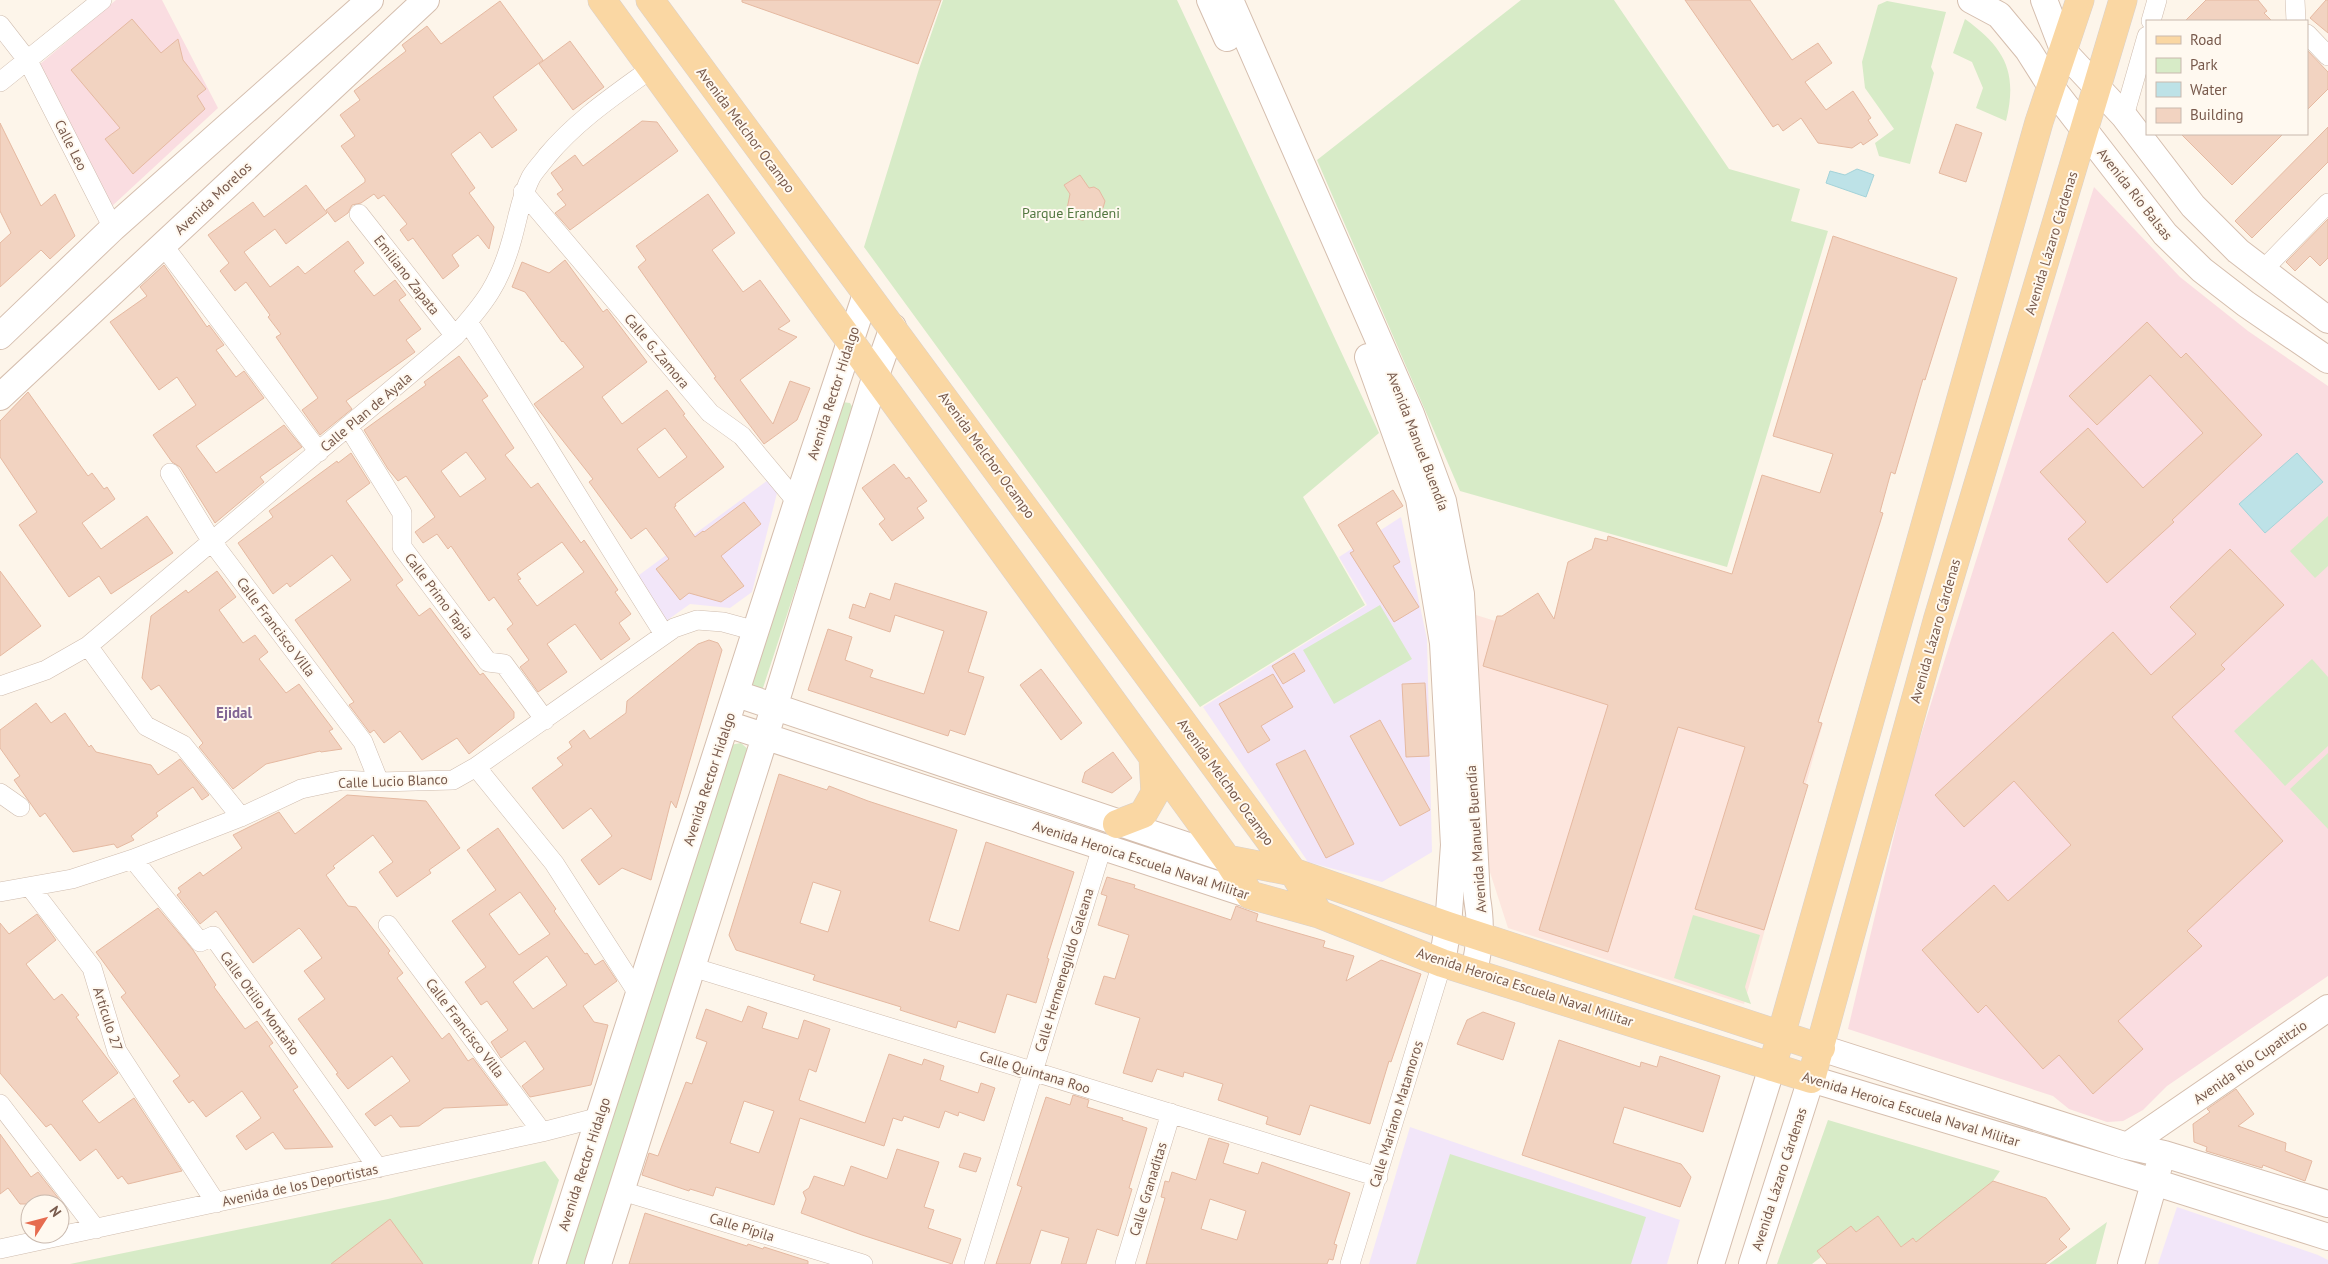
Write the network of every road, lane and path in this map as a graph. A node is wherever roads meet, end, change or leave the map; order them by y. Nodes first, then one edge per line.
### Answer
1 (102, 0) edge
2 (370, 0) edge
3 (426, 0) edge
4 (602, 0) edge
5 (650, 0) edge
6 (1210, 0) edge
7 (1230, 0) edge
8 (1971, 0) edge
9 (2044, 0) edge
10 (2080, 0) edge
11 (2123, 0) edge
12 (2157, 0) edge
13 (2295, 0) edge
14 (2151, 20) edge
15 (2296, 20) edge
16 (0, 25) edge
17 (2308, 35) edge
18 (2146, 39) edge
19 (2064, 52) junction
20 (2328, 56) edge
21 (28, 61) junction
22 (652, 68) junction
23 (0, 82) edge
24 (2052, 88) junction
25 (2096, 88) junction
26 (2124, 116) junction
27 (2085, 131) junction
28 (523, 192) junction
29 (2328, 203) edge
30 (359, 214) dead end
31 (113, 228) junction
32 (163, 245) junction
33 (2262, 271) junction
34 (866, 294) junction
35 (2328, 320) edge
36 (468, 322) junction
37 (893, 327) junction
38 (0, 336) edge
39 (455, 336) junction
40 (849, 342) junction
41 (2328, 360) edge
42 (875, 378) junction
43 (0, 397) edge
44 (348, 426) junction
45 (319, 452) junction
46 (170, 473) dead end
47 (797, 502) junction
48 (212, 542) junction
49 (756, 631) junction
50 (664, 634) junction
51 (88, 646) junction
52 (0, 686) edge
53 (736, 694) junction
54 (774, 706) junction
55 (545, 720) junction
56 (727, 724) junction
57 (765, 737) junction
58 (1153, 758) junction
59 (476, 768) junction
60 (379, 782) junction
61 (0, 793) edge
62 (20, 807) dead end
63 (241, 817) junction
64 (1117, 824) junction
65 (1102, 847) junction
66 (132, 859) junction
67 (1227, 859) junction
68 (1293, 872) junction
69 (30, 887) junction
70 (0, 892) edge
71 (1250, 895) junction
72 (1319, 914) junction
73 (388, 925) dead end
74 (1448, 926) junction
75 (1481, 937) junction
76 (1442, 963) junction
77 (692, 967) junction
78 (1474, 972) junction
79 (639, 995) junction
80 (2328, 1008) edge
81 (1782, 1035) junction
82 (1821, 1048) junction
83 (1772, 1067) junction
84 (1033, 1071) junction
85 (1811, 1079) junction
86 (0, 1104) edge
87 (1171, 1113) junction
88 (2172, 1116) junction
89 (600, 1117) junction
90 (542, 1132) junction
91 (2127, 1146) junction
92 (2164, 1154) junction
93 (378, 1168) junction
94 (1378, 1176) junction
95 (2154, 1182) junction
96 (622, 1191) junction
97 (216, 1203) junction
98 (2328, 1204) edge
99 (96, 1229) junction
100 (2328, 1237) edge
101 (0, 1249) edge
102 (552, 1264) edge
103 (598, 1264) edge
104 (863, 1264) edge
105 (974, 1264) edge
106 (1125, 1264) edge
107 (1350, 1264) edge
108 (1711, 1264) edge
109 (1752, 1264) edge
110 (2131, 1264) edge

1 - 21 street
2 - 31 street
3 - 32 street, Avenida Morelos
4 - 22 main road
5 - 34 main road, Avenida Melchor Ocampo
6 - 74 street, Avenida Manuel Buendía
7 - 75 street, Avenida Manuel Buendía
8 - 24 street, Avenida Río Balsas
9 - 19 street
10 - 19 main road
11 - 25 main road, Avenida Lázaro Cárdenas
12 - 14 street
13 - 15 street
16 - 21 street, Calle Leo
17 - 20 street
18 - 26 street
19 - 24 main road
19 - 25 street
21 - 23 street
21 - 31 street, Calle Leo
22 - 28 street, Calle Plan de Ayala
22 - 40 main road
24 - 27 street, Avenida Río Balsas
24 - 81 main road
25 - 26 street
25 - 27 main road, Avenida Lázaro Cárdenas
26 - 33 street
27 - 41 street, Avenida Río Balsas
27 - 82 main road, Avenida Lázaro Cárdenas
28 - 36 street, Calle Plan de Ayala
28 - 47 street, Calle G. Zamora
29 - 33 street
30 - 39 street, Emiliano Zapata
31 - 38 street
32 - 43 street, Avenida Morelos
32 - 45 street
33 - 35 street
34 - 37 main road, Avenida Melchor Ocampo
34 - 40 street, Avenida Rector Hidalgo
36 - 39 street, Calle Plan de Ayala
36 - 50 street
37 - 42 street
37 - 68 main road, Avenida Melchor Ocampo
39 - 44 street, Calle Plan de Ayala
40 - 42 main road
40 - 47 street, Avenida Rector Hidalgo
42 - 54 street
42 - 58 main road
44 - 45 street, Calle Plan de Ayala
44 - 55 street, Calle Primo Tapia
45 - 48 street, Calle Plan de Ayala
46 - 48 street, Calle Francisco Villa
47 - 49 street, Avenida Rector Hidalgo
48 - 51 street, Calle Plan de Ayala
48 - 60 street, Calle Francisco Villa
49 - 50 street, Calle Lucio Blanco
49 - 53 street, Avenida Rector Hidalgo
50 - 55 street, Calle Lucio Blanco
51 - 52 street, Calle Plan de Ayala
51 - 63 street
53 - 54 street, Avenida Heroica Escuela Naval Militar
53 - 56 street, Avenida Rector Hidalgo
54 - 57 street
54 - 64 street, Avenida Heroica Escuela Naval Militar
55 - 59 street, Calle Lucio Blanco
56 - 57 street, Avenida Heroica Escuela Naval Militar
56 - 79 street, Avenida Rector Hidalgo
57 - 65 street, Avenida Heroica Escuela Naval Militar
57 - 77 street
58 - 64 main road
58 - 67 main road
59 - 60 street, Calle Lucio Blanco
59 - 79 street
60 - 63 street, Calle Lucio Blanco
61 - 62 street
63 - 66 street, Calle Lucio Blanco
64 - 67 street, Avenida Heroica Escuela Naval Militar
65 - 71 street, Avenida Heroica Escuela Naval Militar
65 - 84 street, Calle Hermenegildo Galeana
66 - 69 street, Calle Lucio Blanco
66 - 93 street, Calle Otilio Montaño
67 - 68 main road, Avenida Heroica Escuela Naval Militar
67 - 71 main road
68 - 72 main road, Avenida Melchor Ocampo
68 - 74 main road, Avenida Heroica Escuela Naval Militar
69 - 70 street, Calle Lucio Blanco
69 - 97 street, Artículo 27
71 - 72 main road, Avenida Heroica Escuela Naval Militar
72 - 76 main road, Avenida Heroica Escuela Naval Militar
73 - 90 street, Calle Francisco Villa
74 - 75 main road, Avenida Heroica Escuela Naval Militar
74 - 76 street, Avenida Manuel Buendía
75 - 78 street, Avenida Manuel Buendía
75 - 81 main road, Avenida Heroica Escuela Naval Militar
76 - 78 main road, Avenida Heroica Escuela Naval Militar
76 - 94 street, Calle Mariano Matamoros
77 - 84 street, Calle Quintana Roo
77 - 96 street
78 - 83 main road, Avenida Heroica Escuela Naval Militar
79 - 89 street, Avenida Rector Hidalgo
80 - 88 street, Avenida Río Cupatitzio
81 - 82 main road, Avenida Heroica Escuela Naval Militar
81 - 83 main road
82 - 85 main road, Avenida Lázaro Cárdenas
82 - 91 street, Avenida Heroica Escuela Naval Militar
83 - 85 main road, Avenida Heroica Escuela Naval Militar
83 - 108 street
84 - 87 street, Calle Quintana Roo
84 - 105 street, Calle Hermenegildo Galeana
85 - 95 street, Avenida Heroica Escuela Naval Militar
85 - 109 street, Avenida Lázaro Cárdenas
86 - 99 street
87 - 94 street, Calle Quintana Roo
87 - 106 street, Calle Granaditas
88 - 91 street, Avenida Río Cupatitzio
88 - 92 street
89 - 90 street, Avenida de los Deportistas
89 - 102 street, Avenida Rector Hidalgo
90 - 93 street, Avenida de los Deportistas
91 - 92 street, Avenida Heroica Escuela Naval Militar
92 - 95 street
92 - 98 street, Avenida Heroica Escuela Naval Militar
93 - 97 street, Avenida de los Deportistas
94 - 107 street, Calle Mariano Matamoros
95 - 100 street, Avenida Heroica Escuela Naval Militar
95 - 110 street
96 - 103 street
96 - 104 street, Calle Pípila
97 - 99 street, Avenida de los Deportistas
99 - 101 street, Avenida de los Deportistas

